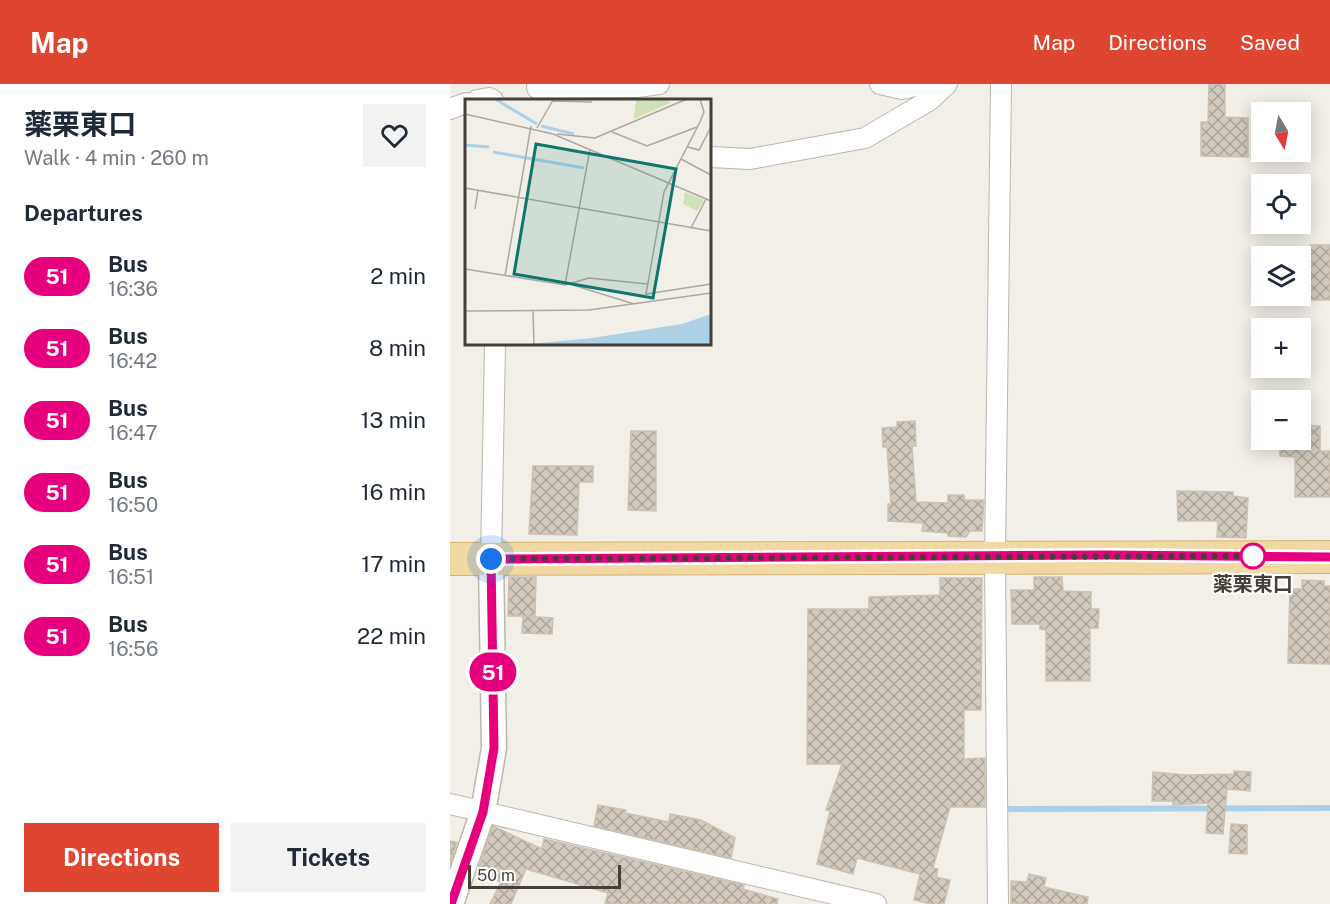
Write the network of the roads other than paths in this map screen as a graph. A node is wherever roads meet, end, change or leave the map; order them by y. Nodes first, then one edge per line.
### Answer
1 (659, 84) edge
2 (880, 84) edge
3 (924, 84) edge
4 (947, 84) edge
5 (1001, 84) edge
6 (537, 88) dead end
7 (465, 103) edge
8 (450, 109) edge
9 (711, 157) edge
10 (495, 345) edge
11 (996, 557) junction
12 (1330, 557) edge
13 (450, 559) edge
14 (491, 559) junction
15 (450, 804) edge
16 (483, 812) junction
17 (451, 904) edge
18 (876, 904) edge
19 (998, 904) edge

1 - 6 street
2 - 3 street
4 - 9 street
5 - 11 street
7 - 8 street
10 - 14 street
11 - 12 main road
11 - 14 main road
11 - 19 street
13 - 14 main road
14 - 16 street
15 - 16 street
16 - 17 street
16 - 18 street

